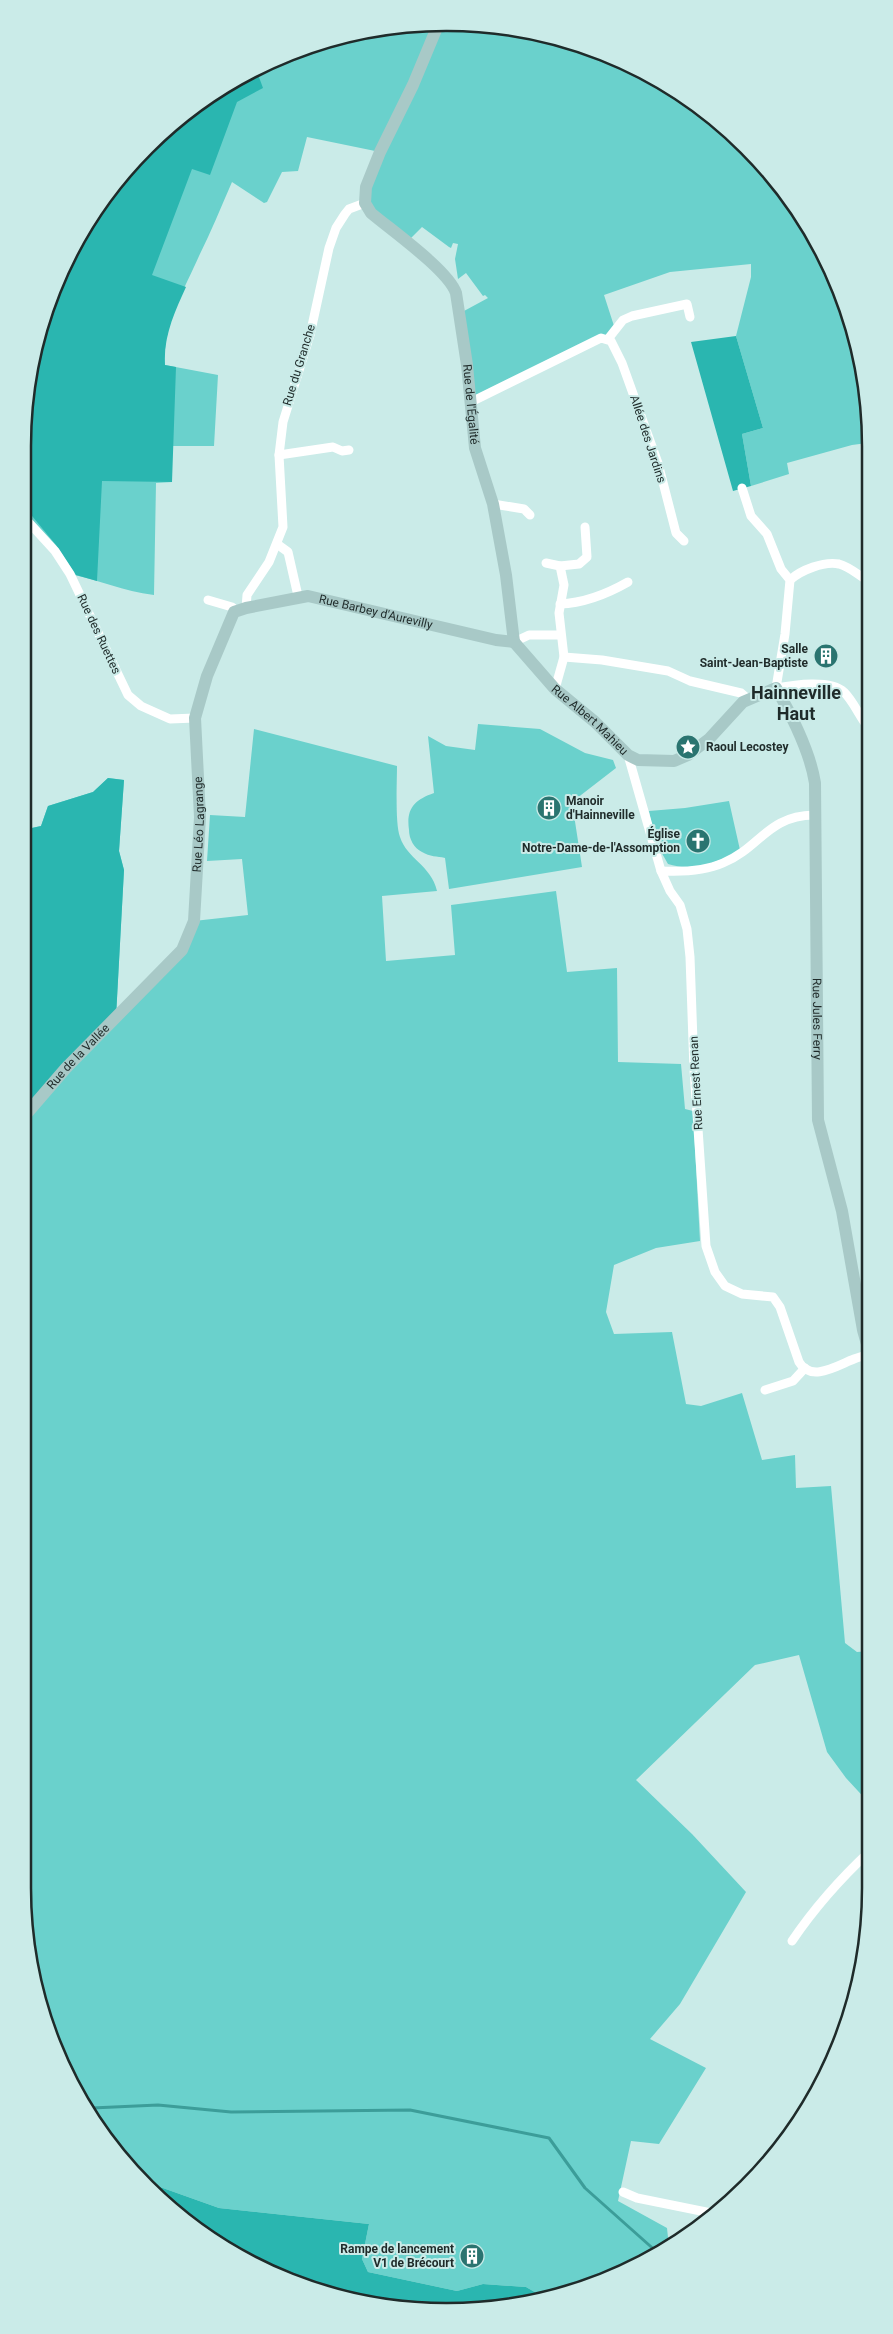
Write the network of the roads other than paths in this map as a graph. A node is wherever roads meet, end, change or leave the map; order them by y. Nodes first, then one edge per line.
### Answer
1 (435, 31) edge
2 (364, 203) junction
3 (690, 318) dead end
4 (608, 339) junction
5 (471, 402) junction
6 (349, 450) dead end
7 (279, 455) junction
8 (742, 488) dead end
9 (493, 504) junction
10 (530, 515) dead end
11 (31, 525) edge
12 (585, 527) dead end
13 (684, 541) dead end
14 (277, 544) junction
15 (546, 563) dead end
16 (560, 566) junction
17 (862, 577) edge
18 (790, 580) junction
19 (628, 582) dead end
20 (298, 596) junction
21 (208, 600) dead end
22 (560, 604) junction
23 (241, 609) junction
24 (561, 635) junction
25 (514, 642) junction
26 (564, 657) junction
27 (776, 688) junction
28 (555, 689) junction
29 (748, 699) junction
30 (195, 718) junction
31 (862, 718) edge
32 (628, 755) junction
33 (814, 815) junction
34 (661, 871) junction
35 (116, 1017) joint
36 (31, 1109) edge
37 (862, 1324) edge
38 (862, 1356) edge
39 (805, 1368) junction
40 (765, 1390) dead end
41 (862, 1859) edge
42 (792, 1941) dead end
43 (623, 2192) dead end
44 (705, 2212) edge

1 - 2 street
2 - 5 street, Rue de l'Égalité
2 - 7 street, Rue du Granche
3 - 4 street
4 - 5 street
4 - 13 street, Allée des Jardins
5 - 9 street, Rue de l'Égalité
6 - 7 street
7 - 14 street, Rue du Granche
8 - 18 street
9 - 10 street
9 - 25 street, Rue de l'Égalité
11 - 30 street, Rue des Ruettes
12 - 16 street
14 - 20 street
14 - 23 street, Rue du Granche
15 - 16 street
16 - 22 street
17 - 18 street
18 - 27 street
19 - 22 street
20 - 23 street, Rue Barbey d'Aurevilly
20 - 25 street, Rue Barbey d'Aurevilly
21 - 23 street
22 - 24 street
23 - 30 street, Rue Léo Lagrange
24 - 25 street
24 - 26 street
25 - 28 street, Rue Albert Mahieu
26 - 28 street
26 - 29 street
27 - 29 street, Rue Albert Mahieu
27 - 31 street
27 - 33 street, Rue Jules Ferry
28 - 32 street, Rue Albert Mahieu
29 - 32 street, Rue Albert Mahieu
30 - 35 street, Rue Léo Lagrange
32 - 34 street, Rue Ernest Renan
33 - 34 street
33 - 37 street, Rue Jules Ferry
34 - 39 street, Rue Ernest Renan
35 - 36 street, Rue de la Vallée
38 - 39 street
39 - 40 street
41 - 42 street
43 - 44 street

